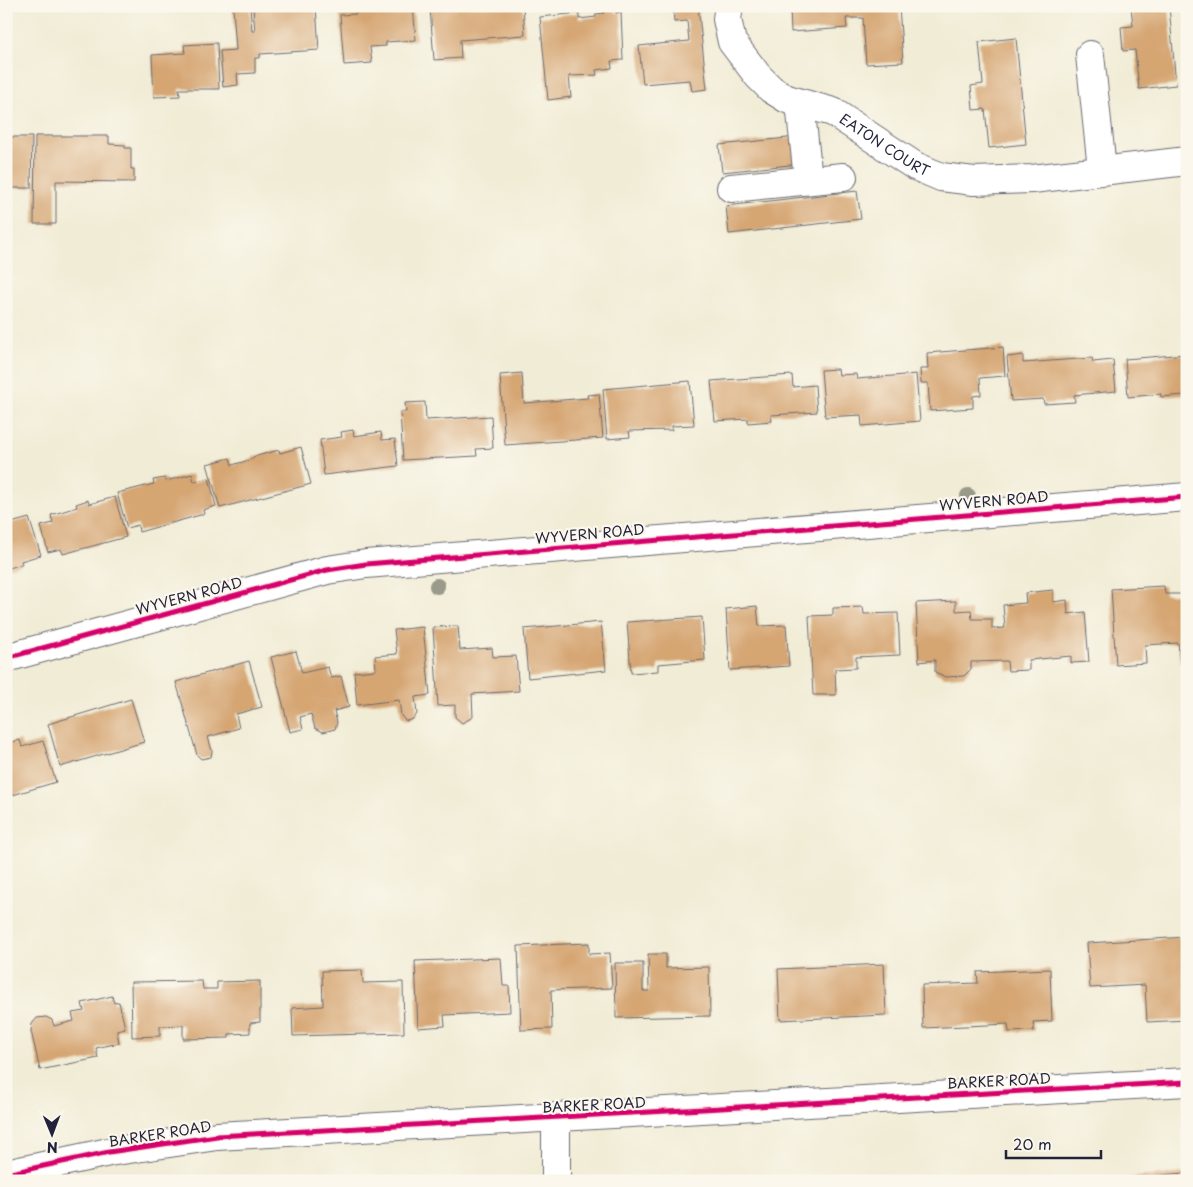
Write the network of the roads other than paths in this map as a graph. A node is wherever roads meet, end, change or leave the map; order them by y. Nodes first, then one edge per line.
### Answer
1 (729, 6) edge
2 (1090, 55) dead end
3 (800, 102) junction
4 (1187, 161) edge
5 (1102, 169) junction
6 (843, 177) dead end
7 (808, 179) junction
8 (731, 188) dead end
9 (1187, 497) edge
10 (6, 658) edge
11 (1187, 1082) edge
12 (556, 1118) junction
13 (6, 1174) edge
14 (556, 1181) edge

1 - 3 street, EATON COURT
2 - 5 street
3 - 5 street, EATON COURT
3 - 7 street
4 - 5 street, EATON COURT
6 - 7 street
7 - 8 street
9 - 10 street, WYVERN ROAD
11 - 12 street, BARKER ROAD
12 - 13 street, BARKER ROAD
12 - 14 street

